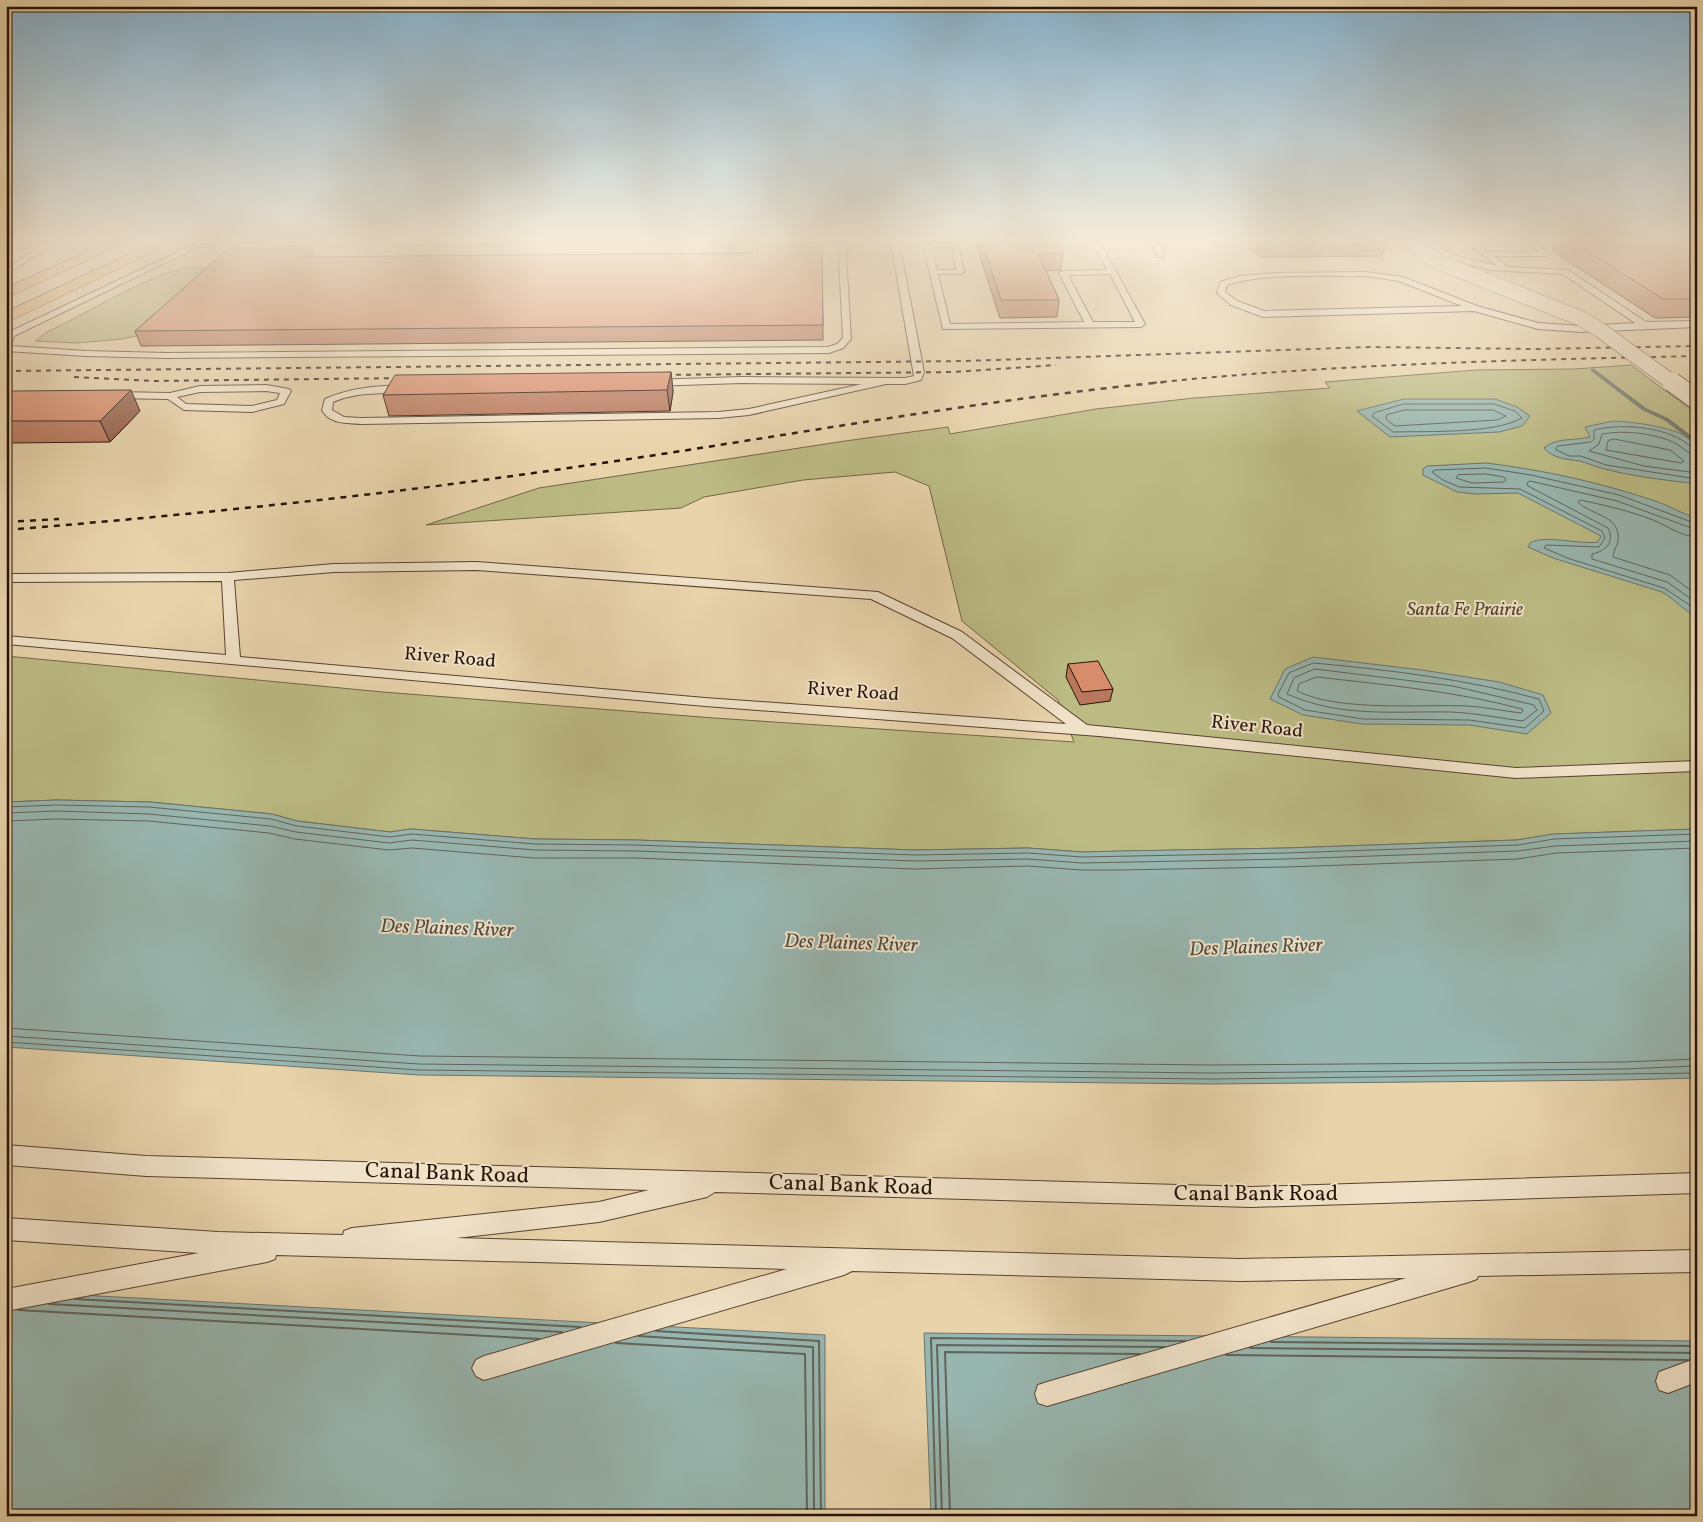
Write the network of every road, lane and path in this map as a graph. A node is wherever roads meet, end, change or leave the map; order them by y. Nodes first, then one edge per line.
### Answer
1 (27, 308) edge
2 (66, 308) edge
3 (845, 308) edge
4 (905, 308) edge
5 (942, 308) edge
6 (1081, 308) edge
7 (1133, 308) edge
8 (1247, 308) edge
9 (1474, 308) joint
10 (1555, 308) edge
11 (1619, 308) edge
12 (6, 318) edge
13 (1697, 324) edge
14 (1090, 325) junction
15 (1644, 325) junction
16 (6, 347) edge
17 (886, 381) junction
18 (643, 383) edge
19 (419, 388) edge
20 (103, 395) edge
21 (170, 396) junction
22 (1697, 400) edge
23 (228, 577) junction
24 (6, 578) edge
25 (6, 640) edge
26 (233, 660) junction
27 (1084, 730) junction
28 (1697, 766) edge
29 (6, 1155) edge
30 (728, 1182) junction
31 (1697, 1182) edge
32 (6, 1229) edge
33 (294, 1245) junction
34 (858, 1260) junction
35 (1697, 1261) edge
36 (1490, 1265) junction
37 (6, 1300) edge
38 (484, 1368) dead end
39 (1697, 1370) edge
40 (1668, 1381) dead end
41 (1047, 1394) dead end

1 - 12 highway
2 - 16 lane
3 - 16 lane
4 - 17 lane
5 - 14 lane
6 - 14 lane
7 - 14 lane
8 - 9 lane
9 - 15 lane
10 - 22 street, bridge
11 - 15 lane
13 - 15 lane
17 - 18 lane
17 - 19 lane
20 - 21 lane
21 - 21 lane
23 - 24 lane
23 - 26 lane
23 - 27 lane
25 - 26 lane, River Road
26 - 27 lane, River Road
27 - 28 lane, River Road
29 - 30 lane, Canal Bank Road
30 - 31 lane, Canal Bank Road
30 - 33 lane
32 - 33 lane
33 - 34 lane
33 - 37 lane
34 - 36 lane
34 - 38 lane
35 - 36 lane
36 - 41 lane
39 - 40 lane

